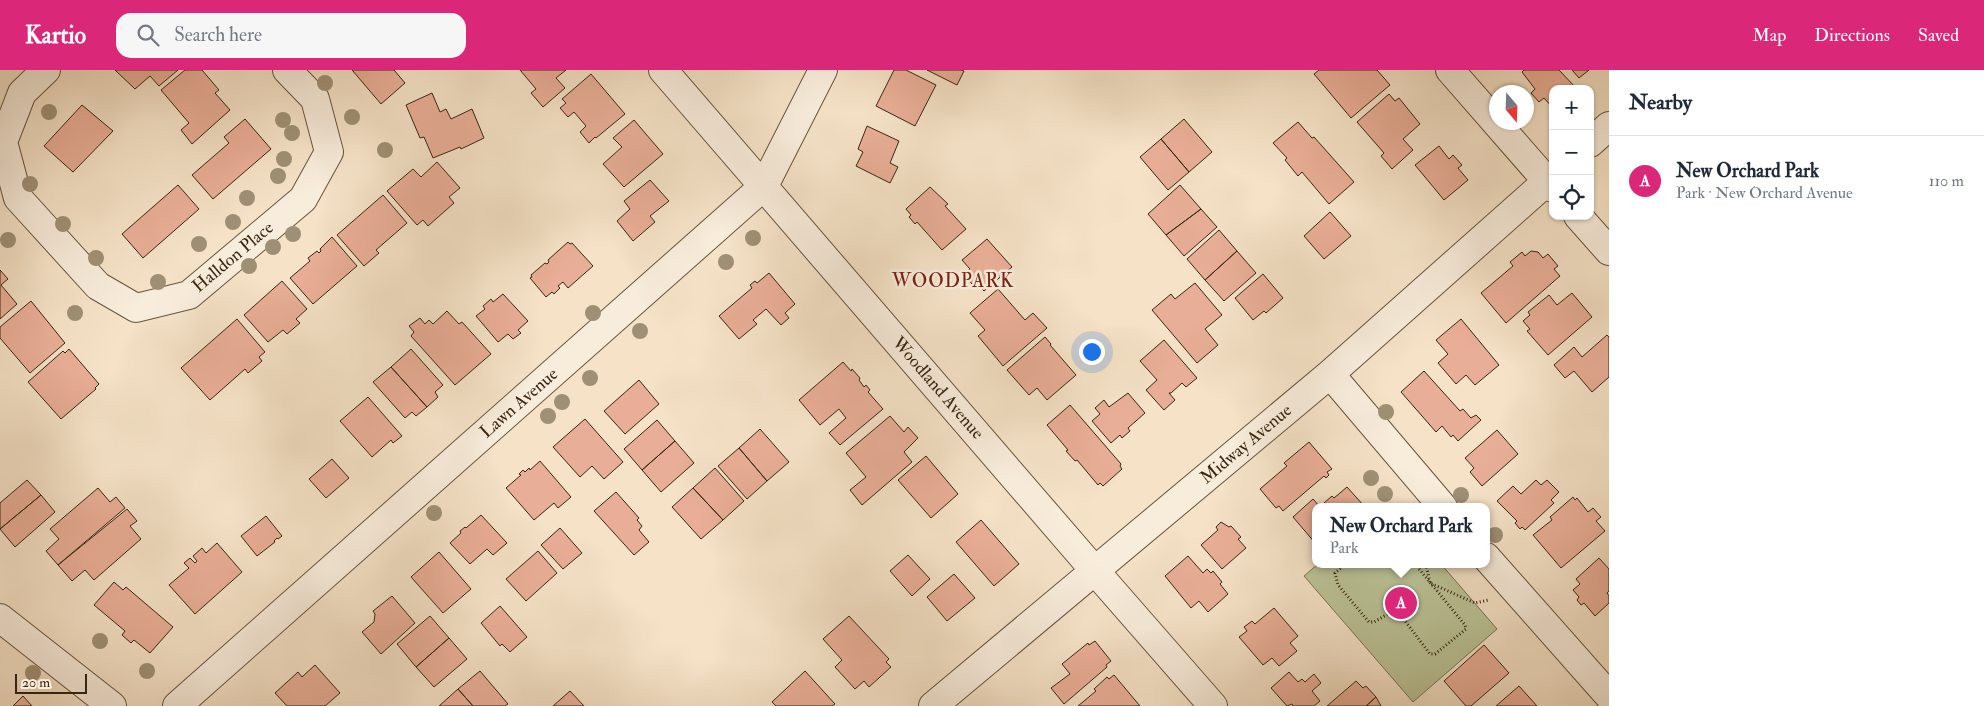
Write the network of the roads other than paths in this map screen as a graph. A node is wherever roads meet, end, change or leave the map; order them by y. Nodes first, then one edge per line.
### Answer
1 (46, 70) edge
2 (287, 70) edge
3 (663, 70) edge
4 (824, 70) edge
5 (1450, 70) edge
6 (1609, 126) edge
7 (1594, 139) edge
8 (1549, 180) edge
9 (1549, 184) edge
10 (764, 186) junction
11 (1582, 220) edge
12 (1609, 251) edge
13 (1330, 374) junction
14 (1440, 503) edge
15 (1490, 561) edge
16 (1094, 571) junction
17 (0, 618) edge
18 (1609, 696) edge
19 (112, 706) edge
20 (177, 706) edge
21 (933, 706) edge
22 (1214, 706) edge

1 - 2 street, Halldon Place
3 - 10 street, Woodland Avenue
4 - 10 street, Lawn Avenue
5 - 8 street
6 - 7 street
9 - 13 street, Midway Avenue
10 - 16 street, Woodland Avenue
10 - 20 street, Lawn Avenue
11 - 12 street
13 - 14 street
13 - 16 street, Midway Avenue
15 - 18 street
16 - 21 street, Midway Avenue
16 - 22 street, Woodland Avenue
17 - 19 street

